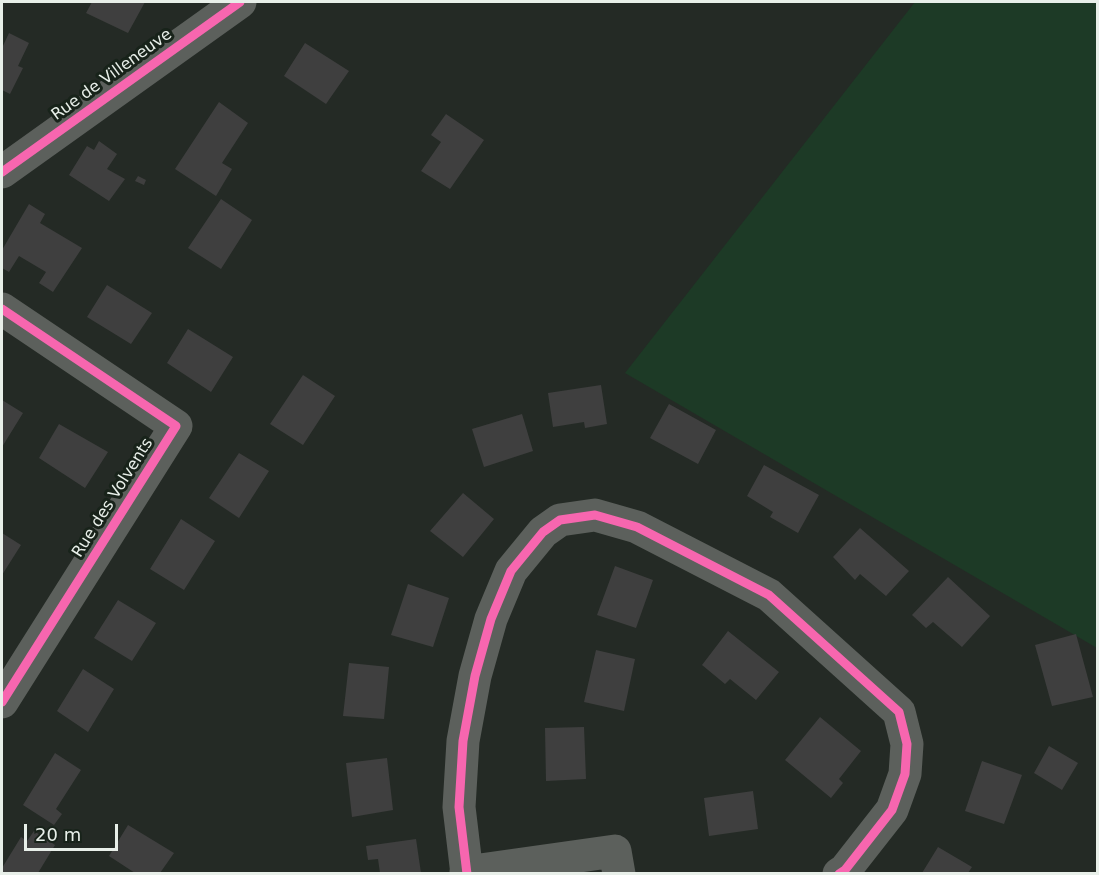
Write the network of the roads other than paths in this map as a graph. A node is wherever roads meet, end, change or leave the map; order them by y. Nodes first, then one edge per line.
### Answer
1 (240, 2) edge
2 (2, 172) edge
3 (2, 309) edge
4 (2, 702) edge
5 (466, 873) edge
6 (619, 873) edge
7 (839, 873) edge

1 - 2 street, Rue de Villeneuve
3 - 4 street, Rue des Volvents
5 - 6 street
5 - 7 street

